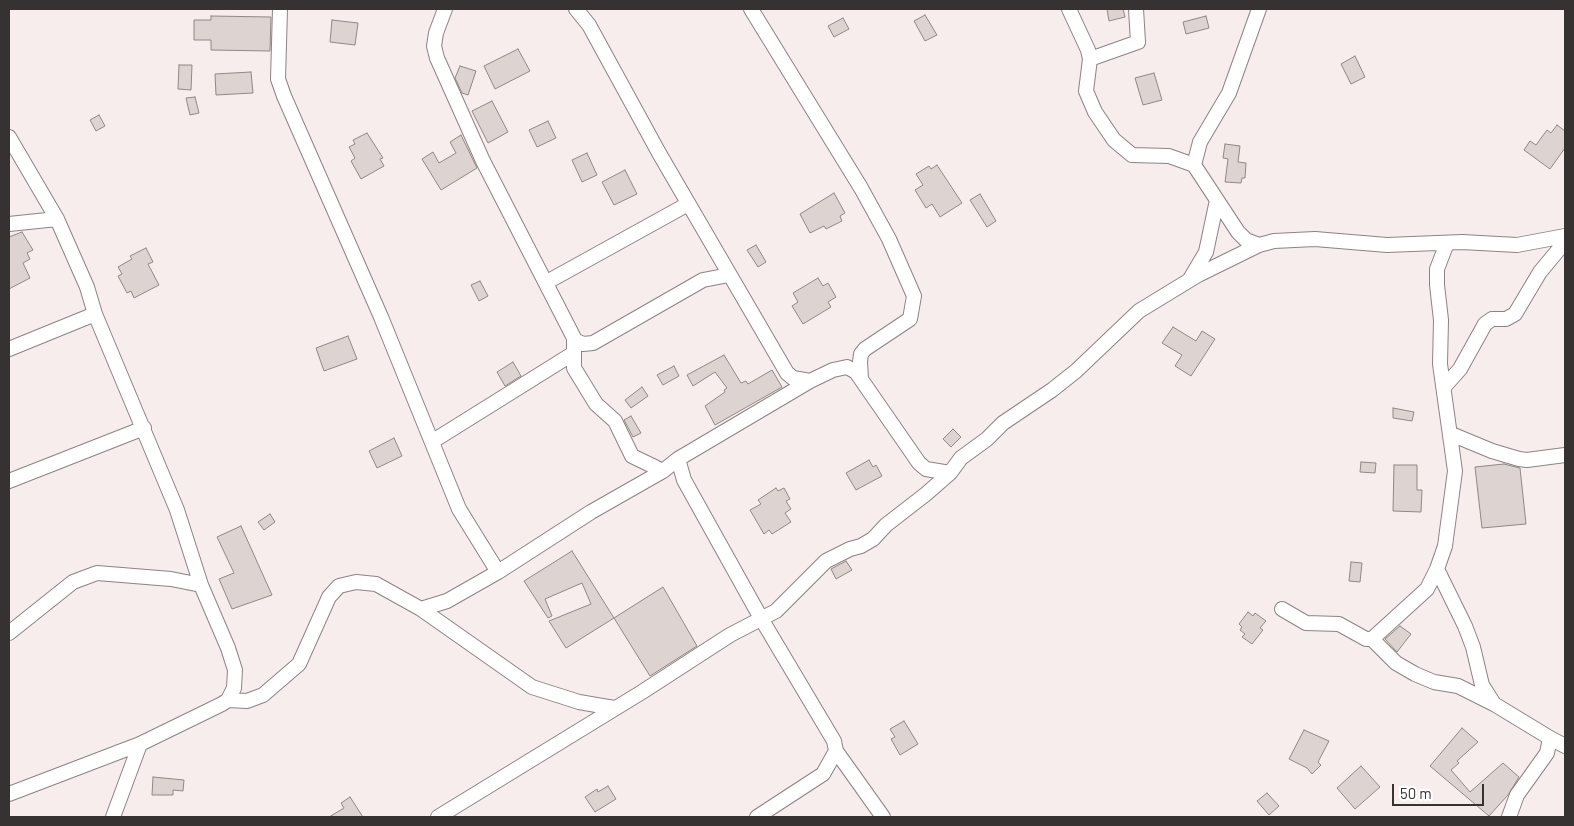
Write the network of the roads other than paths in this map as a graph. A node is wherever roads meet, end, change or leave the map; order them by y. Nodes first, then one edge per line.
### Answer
1 (280, 9) edge
2 (445, 9) edge
3 (576, 9) edge
4 (750, 9) edge
5 (1069, 9) edge
6 (1136, 9) edge
7 (1259, 9) edge
8 (1090, 59) junction
9 (9, 137) edge
10 (1194, 165) junction
11 (1217, 200) junction
12 (688, 204) junction
13 (57, 219) junction
14 (9, 224) edge
15 (1565, 236) edge
16 (1565, 242) edge
17 (1447, 243) junction
18 (1259, 245) junction
19 (1561, 254) edge
20 (729, 275) junction
21 (1189, 281) junction
22 (546, 282) junction
23 (96, 314) junction
24 (574, 347) junction
25 (9, 348) edge
26 (861, 378) junction
27 (810, 381) junction
28 (1444, 387) junction
29 (144, 428) junction
30 (1451, 434) junction
31 (433, 441) junction
32 (1565, 455) edge
33 (678, 459) junction
34 (663, 472) junction
35 (950, 473) junction
36 (9, 482) edge
37 (1437, 569) junction
38 (498, 572) junction
39 (201, 586) junction
40 (421, 609) junction
41 (1282, 609) dead end
42 (762, 620) junction
43 (9, 633) edge
44 (1372, 639) junction
45 (228, 700) junction
46 (1494, 704) junction
47 (614, 708) junction
48 (1550, 738) junction
49 (140, 744) junction
50 (1565, 746) edge
51 (836, 751) junction
52 (118, 752) junction
53 (128, 774) junction
54 (9, 794) edge
55 (113, 817) edge
56 (438, 817) edge
57 (756, 817) edge
58 (883, 817) edge
59 (1509, 817) edge

1 - 31 street
2 - 22 street
3 - 12 street
4 - 26 street
5 - 8 street
6 - 8 street
7 - 10 street
8 - 10 street
9 - 13 street
10 - 11 street
11 - 18 street
11 - 21 street
12 - 20 street
12 - 22 street
13 - 14 street
13 - 23 street
15 - 17 street
16 - 19 street
17 - 18 street
17 - 28 street
18 - 21 street
19 - 28 street
20 - 24 street
20 - 27 street
21 - 35 street
22 - 24 street
23 - 25 street
23 - 29 street
24 - 31 street
24 - 34 street
26 - 27 street
26 - 35 street
27 - 33 street
28 - 30 street
29 - 36 street
29 - 39 street
30 - 32 street
30 - 37 street
31 - 38 street
33 - 34 street
33 - 42 street
34 - 38 street
35 - 42 street
37 - 44 street
37 - 46 street
38 - 40 street
39 - 43 street
39 - 45 street
40 - 45 street
40 - 47 street
41 - 44 street
42 - 47 street
42 - 51 street
44 - 46 street
45 - 49 street
46 - 48 street
47 - 56 street
48 - 50 street
48 - 59 street
49 - 52 street
49 - 53 street
51 - 57 street
51 - 58 street
52 - 53 street
52 - 54 street
53 - 55 street

